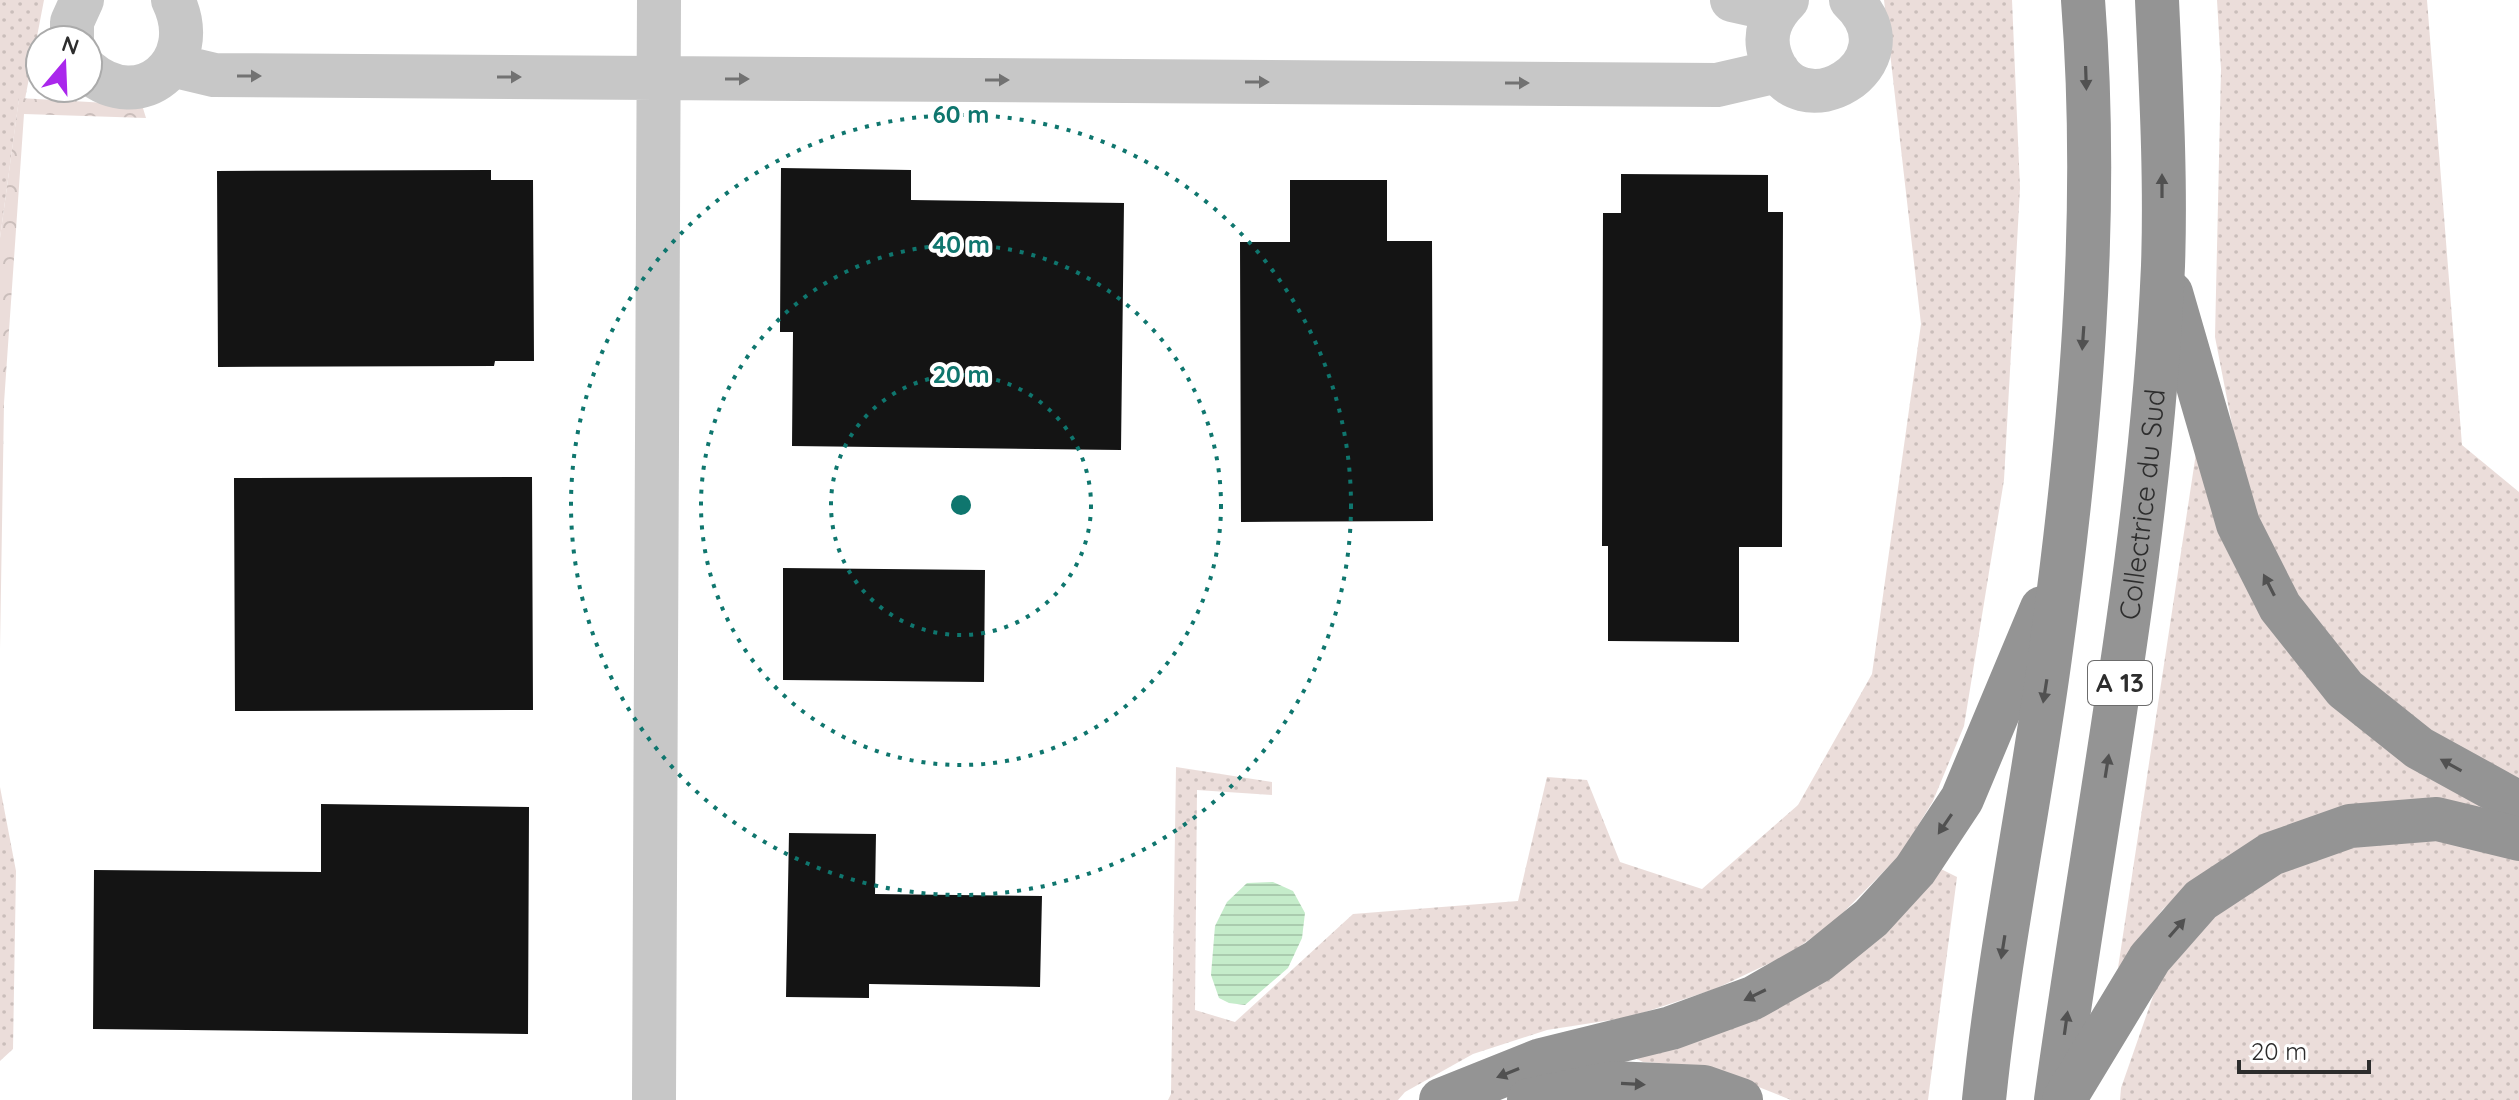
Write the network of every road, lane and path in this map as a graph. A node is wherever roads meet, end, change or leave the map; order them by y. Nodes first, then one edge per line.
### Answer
1 (82, 0) edge
2 (173, 0) edge
3 (659, 0) edge
4 (1732, 0) edge
5 (1851, 0) edge
6 (2083, 0) edge
7 (2157, 0) edge
8 (1782, 5) edge
9 (72, 24) edge
10 (172, 65) junction
11 (1778, 71) junction
12 (659, 78) junction
13 (104, 82) edge
14 (2163, 264) junction
15 (2063, 558) junction
16 (2519, 803) edge
17 (2519, 839) edge
18 (654, 1100) edge
19 (1441, 1100) edge
20 (1529, 1100) edge
21 (1741, 1100) edge
22 (1984, 1100) edge
23 (2056, 1100) edge
24 (2064, 1100) edge

1 - 9 street
2 - 10 street
3 - 12 street
4 - 8 street
5 - 11 street
6 -> 15 highway, A 13
14 -> 7 highway, Collectrice du Sud / A 13
8 - 11 street
10 -> 12 street
10 - 13 street
12 -> 11 street
12 - 18 street
16 -> 14 highway, A 13
23 -> 14 highway, Collectrice du Sud / A 13
15 -> 19 highway, A 13
15 -> 22 highway, A 13
24 -> 17 highway
20 -> 21 highway

